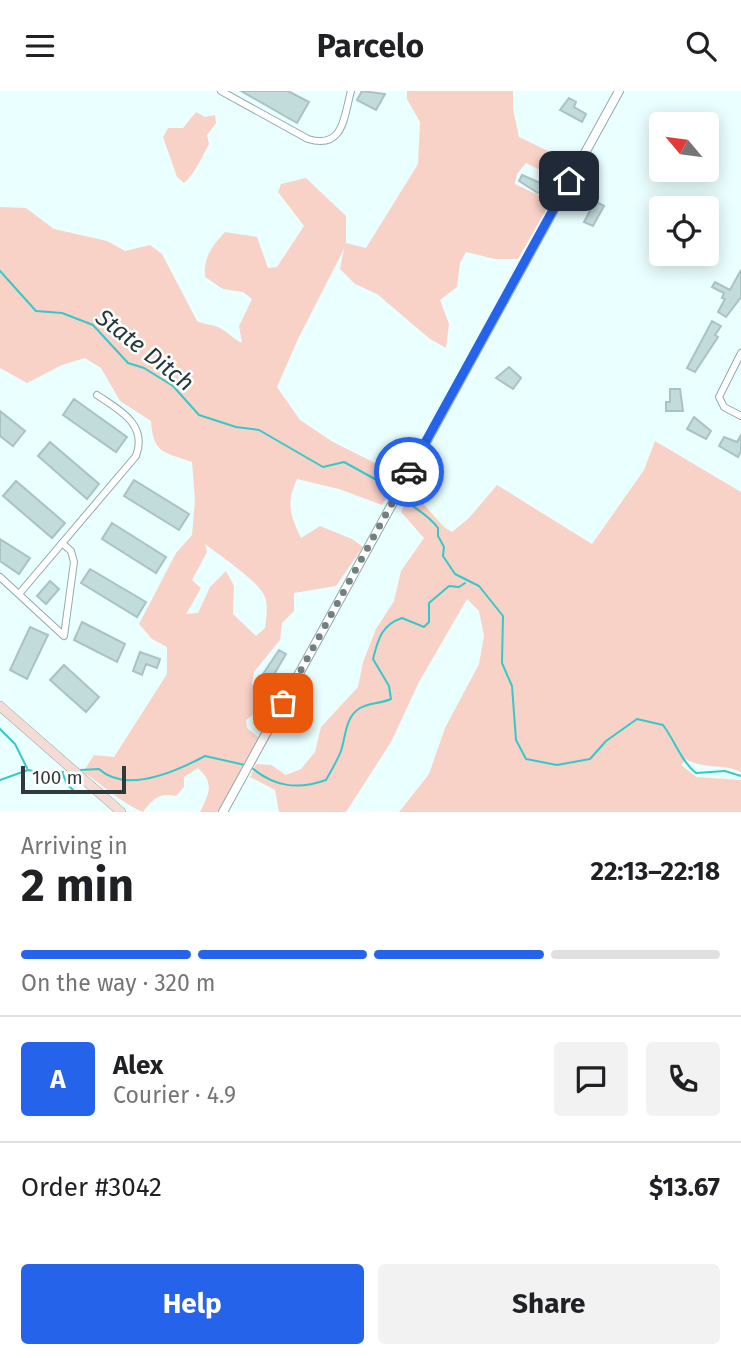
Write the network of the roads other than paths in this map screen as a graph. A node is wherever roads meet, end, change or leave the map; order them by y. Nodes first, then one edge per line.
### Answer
1 (221, 91) edge
2 (351, 91) edge
3 (618, 91) edge
4 (741, 353) edge
5 (97, 395) dead end
6 (741, 417) edge
7 (62, 543) junction
8 (0, 577) edge
9 (19, 594) junction
10 (0, 706) edge
11 (121, 812) edge
12 (223, 812) edge

1 - 2 street
3 - 12 street
4 - 6 street
5 - 7 street
7 - 9 street
7 - 9 street
8 - 9 street
10 - 11 main road

